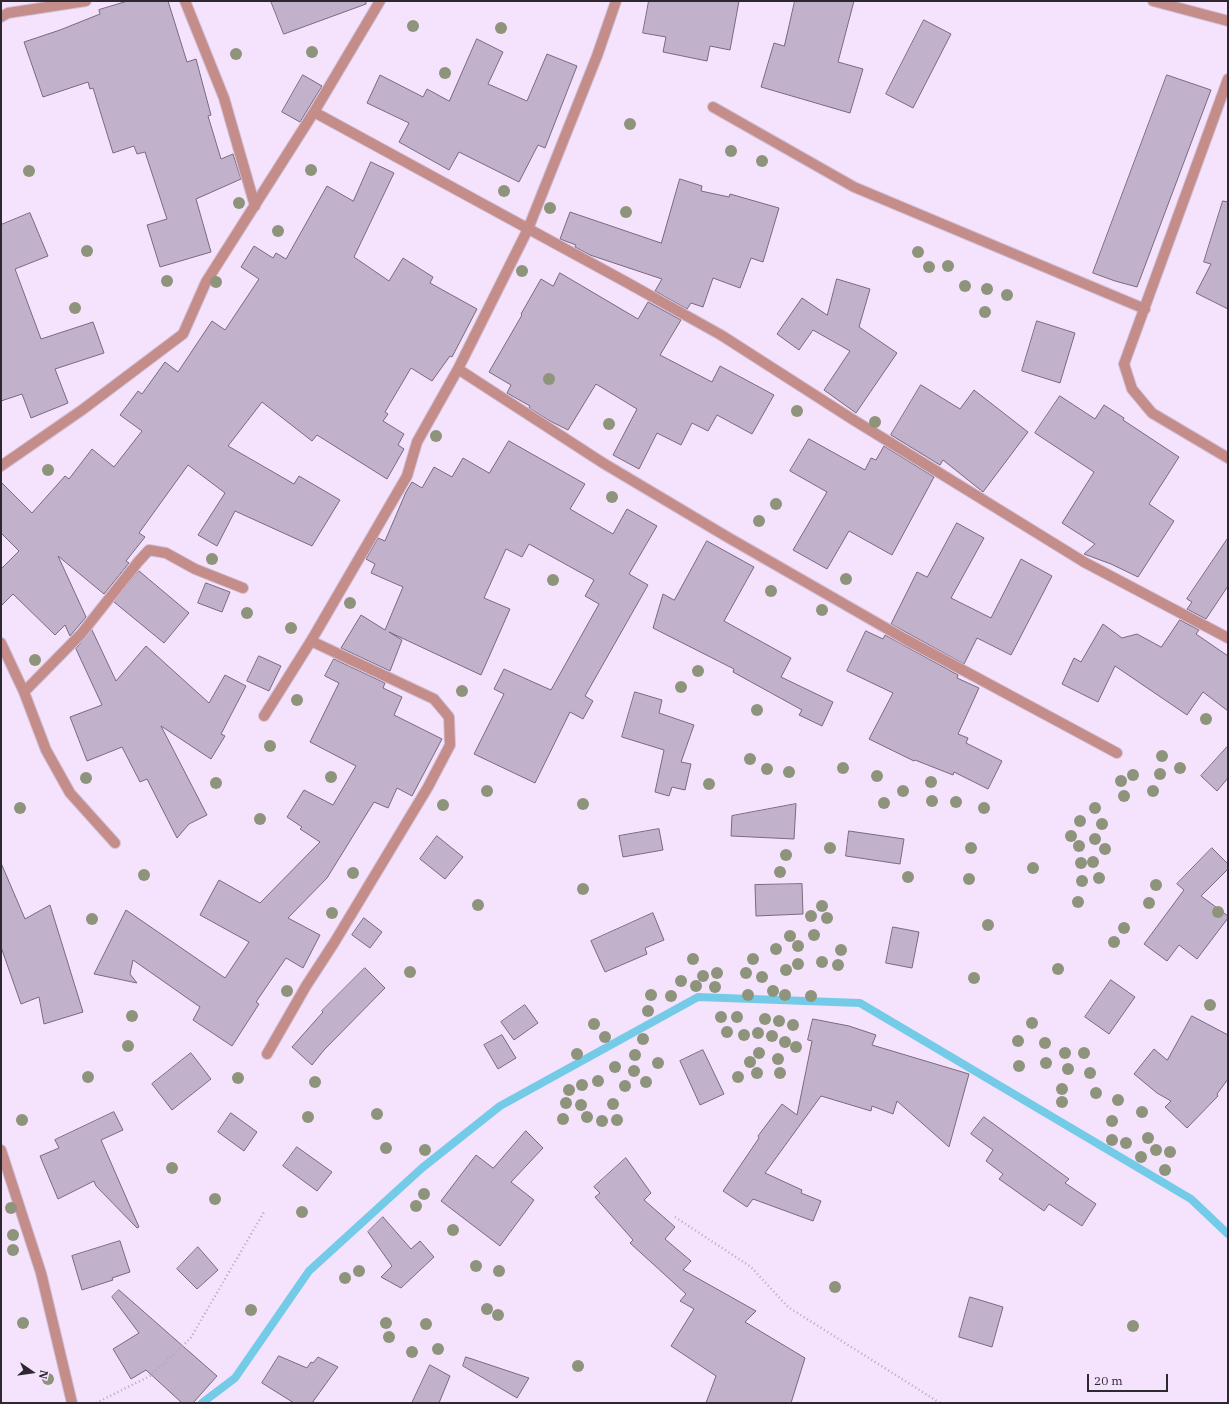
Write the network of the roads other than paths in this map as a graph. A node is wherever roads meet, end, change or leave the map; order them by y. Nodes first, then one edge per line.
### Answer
1 (86, 1) edge
2 (184, 1) edge
3 (380, 1) edge
4 (616, 1) edge
5 (1153, 1) edge
6 (1187, 5) edge
7 (1, 17) edge
8 (1228, 21) edge
9 (1228, 79) edge
10 (713, 108) dead end
11 (314, 112) junction
12 (255, 206) junction
13 (528, 229) junction
14 (1145, 309) junction
15 (458, 369) junction
16 (1228, 458) edge
17 (1, 466) edge
18 (243, 588) dead end
19 (1228, 638) edge
20 (310, 641) junction
21 (1, 643) edge
22 (24, 692) junction
23 (264, 716) dead end
24 (1117, 753) dead end
25 (115, 843) dead end
26 (267, 1054) dead end
27 (1, 1150) edge
28 (72, 1403) edge

1 - 7 street
2 - 12 street
3 - 11 street
4 - 13 street
5 - 6 street
6 - 8 street
9 - 14 street
10 - 14 street
11 - 12 street
11 - 13 street
12 - 17 street
13 - 15 street
13 - 19 street
14 - 16 street
15 - 20 street
15 - 24 street
18 - 22 street
20 - 23 street
20 - 26 street
21 - 22 street
22 - 25 street
27 - 28 street

